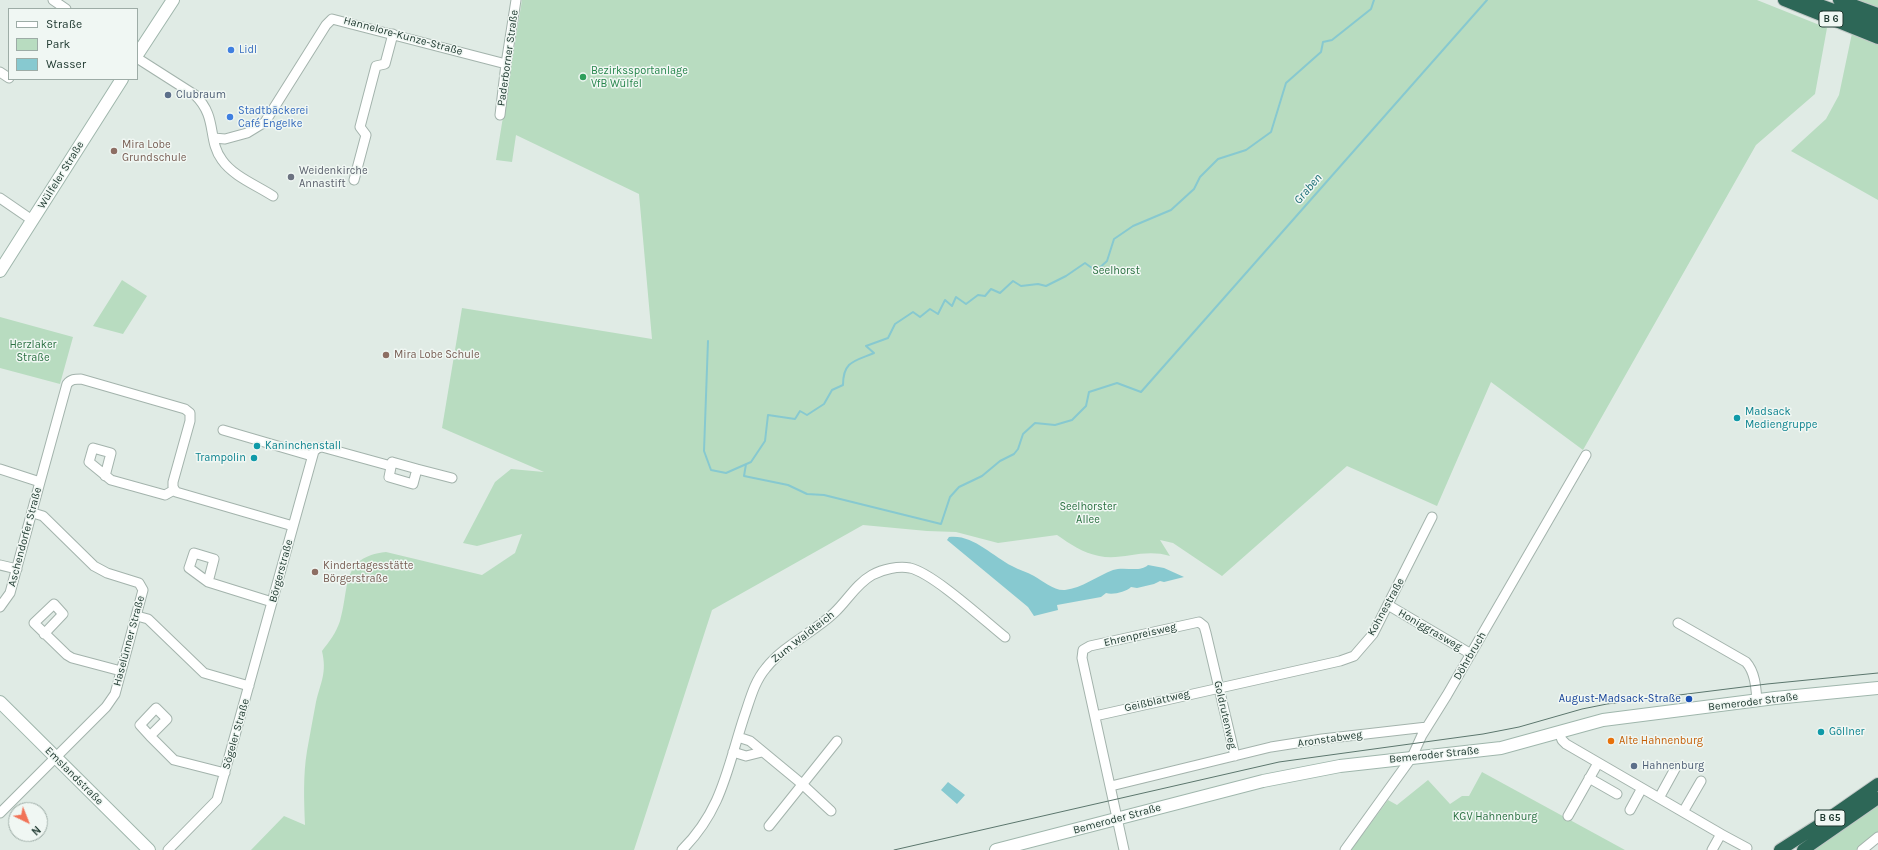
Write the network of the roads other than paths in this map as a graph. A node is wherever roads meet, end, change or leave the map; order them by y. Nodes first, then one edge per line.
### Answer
1 (53, 0) edge
2 (173, 0) edge
3 (516, 0) edge
4 (1784, 0) edge
5 (1804, 0) edge
6 (1839, 0) edge
7 (1859, 0) edge
8 (1878, 5) edge
9 (65, 8) edge
10 (1878, 14) edge
11 (1878, 26) edge
12 (393, 34) junction
13 (1878, 38) edge
14 (138, 54) edge
15 (138, 57) edge
16 (506, 64) junction
17 (121, 80) edge
18 (500, 115) dead end
19 (214, 138) junction
20 (354, 180) dead end
21 (273, 196) dead end
22 (0, 198) edge
23 (32, 220) junction
24 (0, 271) edge
25 (223, 430) dead end
26 (1586, 455) dead end
27 (312, 456) junction
28 (391, 466) junction
29 (0, 469) edge
30 (417, 469) junction
31 (105, 476) dead end
32 (452, 478) dead end
33 (40, 482) junction
34 (174, 490) junction
35 (33, 513) junction
36 (1432, 518) dead end
37 (294, 526) junction
38 (0, 564) edge
39 (17, 569) junction
40 (208, 582) dead end
41 (272, 602) junction
42 (1388, 606) junction
43 (0, 607) edge
44 (136, 616) junction
45 (1199, 622) joint
46 (1678, 623) dead end
47 (44, 634) dead end
48 (1005, 638) dead end
49 (1471, 654) junction
50 (121, 671) junction
51 (249, 686) junction
52 (1219, 687) junction
53 (1878, 688) edge
54 (1757, 701) junction
55 (0, 702) edge
56 (1095, 716) junction
57 (1427, 727) junction
58 (1559, 732) junction
59 (150, 736) dead end
60 (738, 737) junction
61 (837, 741) dead end
62 (734, 752) junction
63 (762, 752) junction
64 (1235, 756) junction
65 (55, 757) junction
66 (1412, 757) junction
67 (1598, 763) junction
68 (1676, 767) dead end
69 (225, 773) junction
70 (1589, 778) junction
71 (1701, 781) dead end
72 (802, 784) junction
73 (1878, 784) edge
74 (1111, 786) junction
75 (1642, 788) junction
76 (1617, 794) dead end
77 (1659, 798) junction
78 (1878, 798) edge
79 (1630, 810) dead end
80 (831, 811) dead end
81 (1683, 812) junction
82 (0, 814) edge
83 (1568, 816) dead end
84 (1118, 819) junction
85 (770, 826) dead end
86 (1721, 834) junction
87 (1878, 837) edge
88 (1747, 848) dead end
89 (149, 850) edge
90 (168, 850) edge
91 (682, 850) edge
92 (996, 850) edge
93 (1124, 850) edge
94 (1345, 850) edge
95 (1712, 850) edge
96 (1780, 850) edge
97 (1803, 850) edge
98 (1862, 850) edge

1 - 9 street
2 - 14 main road
3 - 16 street, Paderborner Straße
4 - 13 highway, B 6
5 - 11 highway
6 - 10 highway
7 - 8 highway
12 - 16 street, Hannelore-Kunze-Straße
12 - 19 street, Hannelore-Kunze-Straße
12 - 20 street
15 - 19 street
16 - 18 street, Paderborner Straße
17 - 23 main road, Wülfeler Straße
19 - 21 street
22 - 23 street
23 - 24 main road, Wülfeler Straße
25 - 27 street
26 - 49 street, Döhrbruch
27 - 28 street
27 - 37 street, Börgerstraße
28 - 30 street
28 - 30 street
29 - 33 street, Aschendorfer Straße
30 - 32 street
31 - 34 street
33 - 34 street
33 - 35 street, Aschendorfer Straße
34 - 37 street
35 - 39 street, Aschendorfer Straße
35 - 44 street, Haselünner Straße
36 - 42 street, Kohnestraße
37 - 41 street, Börgerstraße
38 - 39 street
39 - 43 street, Aschendorfer Straße
40 - 41 street
41 - 51 street, Börgerstraße
42 - 49 street, Honiggrasweg
42 - 52 street, Kohnestraße
44 - 50 street, Haselünner Straße
44 - 51 street, Sögeler Straße
45 - 52 street, Goldrutenweg
45 - 56 street, Ehrenpreisweg
46 - 54 street
47 - 50 street
48 - 60 street, Zum Waldteich
49 - 57 street, Döhrbruch
50 - 65 street, Haselünner Straße
51 - 69 street, Sögeler Straße
52 - 56 street, Geißblattweg
52 - 64 street, Goldrutenweg
53 - 54 main road, Bemeroder Straße
54 - 58 main road, Bemeroder Straße
55 - 65 main road, Emslandstraße
56 - 74 street
57 - 64 street, Aronstabweg
57 - 66 street, Döhrbruch
58 - 66 main road, Bemeroder Straße
58 - 67 street
59 - 69 street
60 - 62 street, Zum Waldteich
60 - 63 street
61 - 72 street
62 - 63 street
62 - 91 street, Zum Waldteich
63 - 72 street
64 - 74 street, Goldrutenweg
65 - 82 street, Haselünner Straße
65 - 89 main road, Emslandstraße
66 - 84 main road, Bemeroder Straße
66 - 94 street, Döhrbruch
67 - 70 street
67 - 75 street
68 - 77 street
69 - 90 street, Sögeler Straße
70 - 76 street
70 - 83 street
71 - 81 street
72 - 80 street
72 - 85 street
73 - 96 highway, B 65
74 - 84 street
75 - 77 street
75 - 79 street
77 - 81 street
78 - 97 highway, B 65
81 - 86 street
84 - 92 main road, Bemeroder Straße
84 - 93 street
86 - 88 street
86 - 95 street
87 - 98 street

